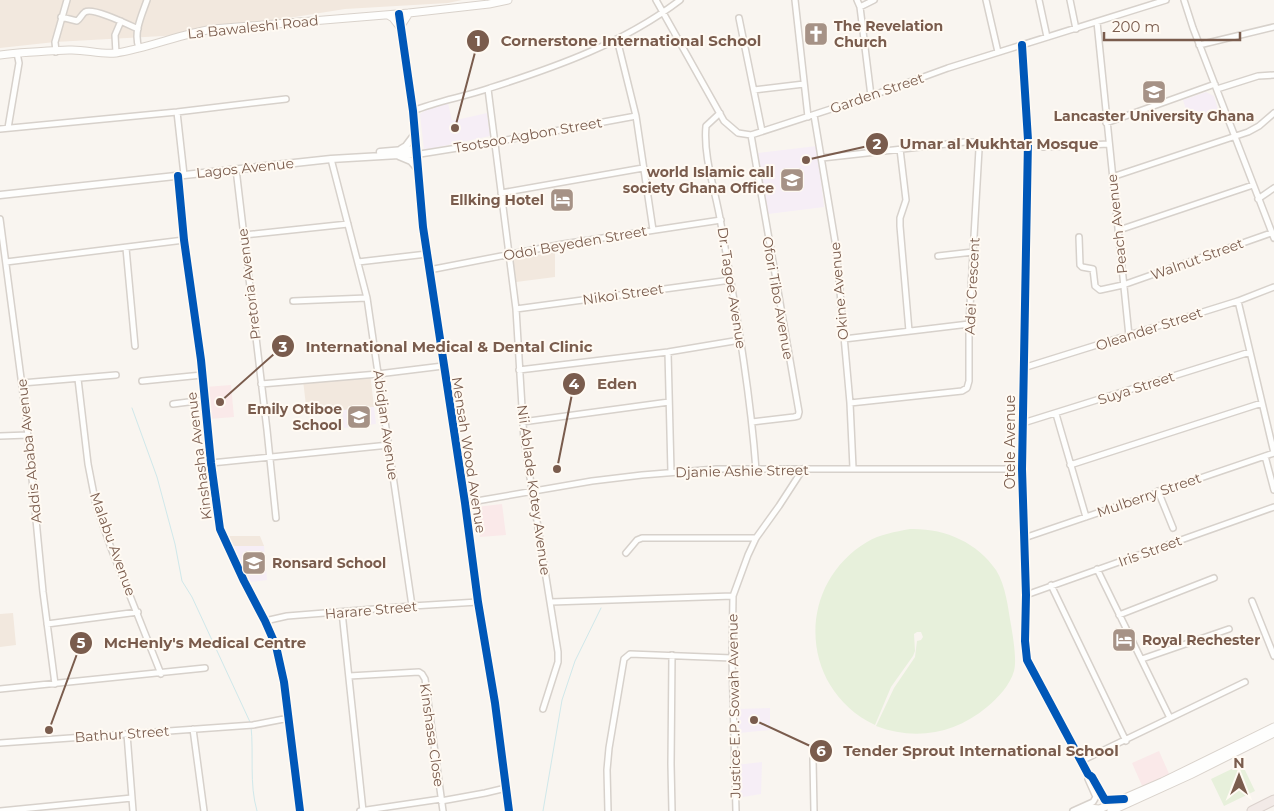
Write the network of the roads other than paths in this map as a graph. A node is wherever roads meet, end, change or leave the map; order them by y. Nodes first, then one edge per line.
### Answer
1 (67, 0) edge
2 (146, 0) edge
3 (508, 0) edge
4 (656, 0) edge
5 (680, 0) edge
6 (795, 0) edge
7 (857, 0) edge
8 (874, 0) edge
9 (986, 0) edge
10 (1039, 0) edge
11 (1070, 0) edge
12 (1166, 0) edge
13 (1184, 0) edge
14 (860, 7) junction
15 (664, 12) junction
16 (409, 13) junction
17 (398, 14) junction
18 (388, 15) junction
19 (61, 17) junction
20 (739, 18) dead end
21 (121, 22) junction
22 (1097, 22) junction
23 (400, 27) junction
24 (1274, 27) edge
25 (138, 29) junction
26 (1076, 29) junction
27 (1047, 37) junction
28 (617, 40) junction
29 (1022, 45) junction
30 (1199, 45) junction
31 (139, 48) junction
32 (56, 52) junction
33 (116, 52) junction
34 (998, 52) junction
35 (17, 53) junction
36 (0, 55) edge
37 (1274, 75) edge
38 (804, 84) junction
39 (1216, 87) junction
40 (488, 89) junction
41 (754, 90) junction
42 (871, 96) junction
43 (286, 99) dead end
44 (413, 111) junction
45 (177, 112) junction
46 (720, 113) junction
47 (1274, 113) edge
48 (636, 116) junction
49 (811, 116) junction
50 (1106, 122) junction
51 (8, 128) junction
52 (0, 129) edge
53 (762, 132) junction
54 (415, 134) junction
55 (750, 135) junction
56 (1236, 136) junction
57 (495, 142) junction
58 (1109, 144) junction
59 (1043, 147) dead end
60 (900, 149) junction
61 (418, 152) junction
62 (397, 153) junction
63 (822, 158) junction
64 (331, 159) junction
65 (643, 168) junction
66 (236, 169) junction
67 (418, 169) junction
68 (181, 175) junction
69 (1112, 177) junction
70 (1253, 185) junction
71 (1274, 188) edge
72 (501, 193) junction
73 (0, 195) edge
74 (1258, 199) junction
75 (0, 219) edge
76 (721, 220) junction
77 (348, 224) junction
78 (653, 230) junction
79 (1119, 230) junction
80 (244, 235) junction
81 (1273, 236) edge
82 (1079, 237) dead end
83 (184, 240) junction
84 (126, 248) junction
85 (973, 252) junction
86 (427, 254) junction
87 (510, 254) junction
88 (938, 256) dead end
89 (6, 262) junction
90 (358, 262) junction
91 (429, 270) junction
92 (731, 280) junction
93 (1124, 285) junction
94 (1274, 287) edge
95 (367, 298) junction
96 (293, 301) dead end
97 (1238, 301) junction
98 (516, 309) junction
99 (969, 324) junction
100 (909, 331) junction
101 (1129, 336) junction
102 (844, 338) junction
103 (740, 340) junction
104 (135, 346) dead end
105 (668, 352) junction
106 (1250, 352) junction
107 (443, 366) junction
108 (1023, 368) junction
109 (519, 370) junction
110 (116, 374) dead end
111 (378, 374) junction
112 (202, 375) junction
113 (78, 379) junction
114 (142, 381) dead end
115 (22, 384) junction
116 (261, 384) junction
117 (204, 400) junction
118 (669, 402) junction
119 (850, 403) junction
120 (1262, 403) junction
121 (173, 404) dead end
122 (1056, 414) junction
123 (522, 422) junction
124 (752, 422) junction
125 (1022, 423) junction
126 (28, 435) junction
127 (0, 436) edge
128 (389, 445) junction
129 (1274, 453) edge
130 (1265, 456) junction
131 (270, 457) junction
132 (211, 463) junction
133 (1070, 464) junction
134 (853, 468) junction
135 (1022, 469) junction
136 (756, 470) junction
137 (803, 470) junction
138 (671, 472) junction
139 (1274, 490) edge
140 (532, 491) junction
141 (1158, 491) junction
142 (465, 503) junction
143 (1274, 507) edge
144 (1086, 516) junction
145 (276, 518) dead end
146 (1173, 528) dead end
147 (756, 538) junction
148 (1024, 538) junction
149 (626, 553) dead end
150 (1097, 569) junction
151 (1214, 578) dead end
152 (1051, 585) junction
153 (1026, 595) junction
154 (734, 596) junction
155 (1252, 601) dead end
156 (478, 602) junction
157 (551, 602) junction
158 (412, 606) junction
159 (138, 612) junction
160 (342, 612) junction
161 (1119, 615) junction
162 (265, 621) junction
163 (47, 624) junction
164 (1229, 629) dead end
165 (672, 655) junction
166 (1274, 656) edge
167 (732, 658) junction
168 (1142, 659) junction
169 (205, 668) dead end
170 (162, 674) junction
171 (349, 676) junction
172 (1246, 682) dead end
173 (55, 684) junction
174 (0, 689) edge
175 (543, 710) dead end
176 (289, 718) junction
177 (1170, 718) junction
178 (1274, 727) edge
179 (193, 730) junction
180 (1274, 733) edge
181 (127, 734) junction
182 (1126, 741) junction
183 (0, 743) edge
184 (813, 759) dead end
185 (1081, 762) junction
186 (1088, 774) junction
187 (506, 788) junction
188 (132, 798) junction
189 (1124, 799) junction
190 (441, 800) junction
191 (1274, 800) edge
192 (55, 808) edge
193 (1097, 810) edge
194 (0, 811) edge
195 (133, 811) edge
196 (204, 811) edge
197 (300, 811) edge
198 (362, 811) edge
199 (443, 811) edge
200 (509, 811) edge
201 (608, 811) edge
202 (672, 811) edge
203 (736, 811) edge
204 (814, 811) edge
205 (1075, 811) edge
206 (1111, 811) edge
207 (1252, 811) edge

1 - 19 street
2 - 25 street
3 - 16 main road, La Bawaleshi Road
4 - 15 street
5 - 15 street
6 - 38 street, Okine Avenue
7 - 14 street
8 - 14 street
9 - 34 street
10 - 27 street
11 - 26 street
12 - 22 street, Garden Street
13 - 30 street
14 - 42 street
15 - 28 street
15 - 46 street
16 - 17 main road, La Bawaleshi Road
16 - 23 main road
17 - 18 main road, La Bawaleshi Road
17 - 23 street, Mensah Wood Avenue
18 - 23 main road
18 - 31 main road, La Bawaleshi Road
19 - 21 street
19 - 32 street
20 - 41 street
21 - 25 street
21 - 33 street
22 - 26 street, Garden Street
22 - 50 street, Peach Avenue
23 - 44 street, Mensah Wood Avenue
24 - 30 street
25 - 31 street
26 - 27 street, Garden Street
27 - 29 street, Garden Street
28 - 40 street
28 - 48 street
29 - 34 street, Garden Street
29 - 108 street, Otele Avenue
30 - 39 street
31 - 33 main road, La Bawaleshi Road
32 - 33 main road, La Bawaleshi Road
32 - 35 main road, La Bawaleshi Road
34 - 42 street, Garden Street
35 - 36 main road, La Bawaleshi Road
35 - 51 street
37 - 39 street
38 - 41 street
38 - 49 street, Okine Avenue
39 - 50 street
39 - 56 street
40 - 44 street
40 - 57 street, Nii Ablade Kotey Avenue
41 - 53 street
42 - 49 street, Garden Street
43 - 45 street
44 - 54 street, Mensah Wood Avenue
45 - 51 street
45 - 68 street, Kinshasha Avenue
46 - 55 street
46 - 76 street, Dr. Tagoe Avenue
47 - 56 street
48 - 57 street, Tsotsoo Agbon Street
48 - 65 street
49 - 53 street, Garden Street
49 - 63 street, Okine Avenue
50 - 58 street, Peach Avenue
51 - 52 street
53 - 55 street, Garden Street
54 - 61 street, Mensah Wood Avenue
54 - 62 street
55 - 124 street, Ofori Tibo Avenue
56 - 69 street
56 - 70 street
57 - 61 street, Tsotsoo Agbon Street
57 - 72 street, Nii Ablade Kotey Avenue
58 - 59 street
58 - 69 street, Peach Avenue
60 - 63 street, Adei Crescent
60 - 85 street, Adei Crescent
60 - 100 street
61 - 62 street, Lagos Avenue
61 - 67 street, Mensah Wood Avenue
62 - 64 street, Lagos Avenue
62 - 67 street
63 - 102 street, Okine Avenue
64 - 66 street, Lagos Avenue
64 - 77 street, Abidjan Avenue
65 - 72 street
65 - 78 street
66 - 68 street, Lagos Avenue
66 - 80 street, Pretoria Avenue
67 - 86 street, Mensah Wood Avenue
68 - 73 street, Lagos Avenue
68 - 83 street, Kinshasha Avenue
69 - 79 street, Peach Avenue
70 - 74 street
70 - 79 street
71 - 74 street
72 - 87 street, Nii Ablade Kotey Avenue
74 - 81 street
75 - 89 street, Addis Ababa Avenue
76 - 78 street, Odoi Beyeden Street
76 - 92 street, Dr. Tagoe Avenue
77 - 80 street
77 - 90 street, Abidjan Avenue
78 - 87 street, Odoi Beyeden Street
79 - 93 street, Peach Avenue
80 - 116 street, Pretoria Avenue
81 - 93 street, Walnut Street
82 - 93 street, Walnut Street
83 - 84 street
83 - 112 street, Kinshasha Avenue
84 - 89 street
84 - 104 street
85 - 88 street
85 - 99 street, Adei Crescent
86 - 90 street
86 - 91 street, Mensah Wood Avenue
87 - 91 street, Odoi Beyeden Street
87 - 98 street, Nii Ablade Kotey Avenue
89 - 115 street, Addis Ababa Avenue
90 - 95 street, Abidjan Avenue
91 - 107 street, Mensah Wood Avenue
92 - 98 street, Nikoi Street
92 - 103 street, Dr. Tagoe Avenue
93 - 101 street, Peach Avenue
94 - 97 street, Oleander Street
95 - 96 street
95 - 111 street, Abidjan Avenue
97 - 101 street, Oleander Street
97 - 106 street
98 - 109 street, Nii Ablade Kotey Avenue
99 - 100 street
99 - 119 street, Adei Crescent
100 - 102 street
101 - 108 street, Oleander Street
102 - 119 street, Okine Avenue
103 - 105 street
103 - 124 street, Dr. Tagoe Avenue
105 - 109 street
105 - 118 street
106 - 120 street
106 - 122 street, Suya Street
107 - 111 street
107 - 142 street, Mensah Wood Avenue
108 - 125 street, Otele Avenue
109 - 123 street, Nii Ablade Kotey Avenue
110 - 113 street
111 - 116 street
111 - 128 street, Abidjan Avenue
112 - 114 street
112 - 117 street, Kinshasha Avenue
113 - 115 street
113 - 159 street, Malabu Avenue
115 - 126 street, Addis Ababa Avenue
116 - 131 street, Pretoria Avenue
117 - 121 street
117 - 132 street, Kinshasha Avenue
118 - 123 street
118 - 138 street
119 - 134 street, Okine Avenue
120 - 129 street
120 - 133 street
122 - 125 street, Suya Street
122 - 133 street
123 - 140 street, Nii Ablade Kotey Avenue
124 - 136 street, Dr. Tagoe Avenue
125 - 135 street, Otele Avenue
126 - 127 street
126 - 163 street, Addis Ababa Avenue
128 - 131 street
128 - 158 street, Abidjan Avenue
129 - 130 street, Mulberry Street
130 - 139 street
130 - 141 street, Mulberry Street
131 - 132 street
131 - 145 street, Pretoria Avenue
132 - 162 street, Kinshasha Avenue
133 - 144 street
134 - 135 street, Djanie Ashie Street
134 - 137 street, Djanie Ashie Street
135 - 148 street, Otele Avenue
136 - 137 street, Djanie Ashie Street
136 - 138 street, Djanie Ashie Street
137 - 147 street, Justice E.P. Sowah Avenue
138 - 140 street, Djanie Ashie Street
140 - 142 street, Djanie Ashie Street
140 - 157 street, Nii Ablade Kotey Avenue
141 - 144 street, Mulberry Street
141 - 146 street
142 - 156 street, Mensah Wood Avenue
143 - 150 street, Iris Street
144 - 148 street, Mulberry Street
147 - 149 street
147 - 154 street, Justice E.P. Sowah Avenue
148 - 153 street, Otele Avenue
150 - 152 street, Iris Street
150 - 161 street
151 - 161 street
152 - 153 street, Iris Street
152 - 182 street
153 - 185 street, Otele Avenue
154 - 157 street
154 - 167 street, Justice E.P. Sowah Avenue
155 - 166 street
156 - 158 street, Harare Street
156 - 187 street, Mensah Wood Avenue
157 - 175 street, Nii Ablade Kotey Avenue
158 - 160 street, Harare Street
159 - 163 street
159 - 170 street, Malabu Avenue
160 - 162 street, Harare Street
160 - 171 street
161 - 168 street
162 - 176 street, Kinshasha Avenue
163 - 173 street, Addis Ababa Avenue
164 - 168 street
165 - 167 street
165 - 201 street
165 - 202 street
167 - 203 street, Justice E.P. Sowah Avenue
168 - 177 street
169 - 170 street
170 - 173 street
171 - 190 street, Kinshasa Close
171 - 198 street
172 - 177 street
173 - 174 street
176 - 179 street, Bathur Street
176 - 197 street, Kinshasha Avenue
177 - 182 street
178 - 189 main road
179 - 181 street, Bathur Street
179 - 196 street
180 - 206 main road
181 - 183 street, Bathur Street
181 - 188 street
182 - 185 street
184 - 204 street
185 - 186 street, Otele Avenue
186 - 189 street, Otele Avenue
186 - 205 street, Otele Avenue
187 - 190 street
187 - 200 street, Mensah Wood Avenue
188 - 192 street
188 - 195 street
189 - 193 main road
190 - 198 street
190 - 199 street, Kinshasa Close
191 - 207 highway
192 - 194 street
193 - 205 main road

